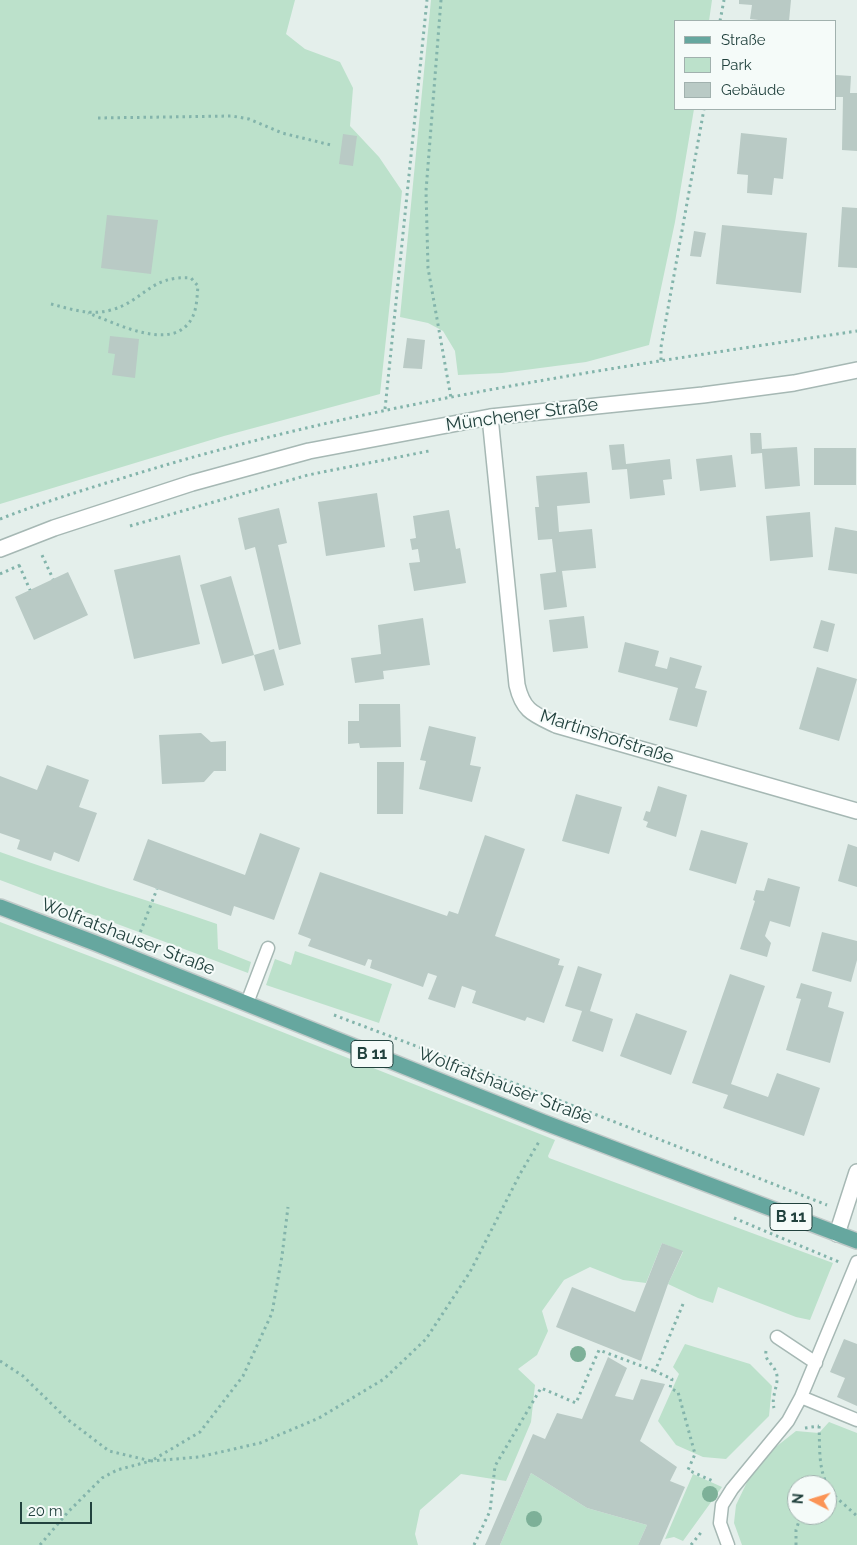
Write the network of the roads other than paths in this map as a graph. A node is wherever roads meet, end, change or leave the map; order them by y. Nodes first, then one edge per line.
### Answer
1 (857, 370) edge
2 (490, 417) junction
3 (0, 549) edge
4 (857, 811) edge
5 (0, 907) edge
6 (268, 948) dead end
7 (247, 1003) junction
8 (857, 1172) edge
9 (854, 1195) edge
10 (837, 1234) junction
11 (857, 1242) edge
12 (857, 1262) edge
13 (777, 1336) dead end
14 (816, 1363) junction
15 (801, 1398) junction
16 (857, 1420) edge
17 (728, 1545) edge

1 - 2 street, Münchener Straße
2 - 3 street, Münchener Straße
2 - 4 street, Martinshofstraße
5 - 7 main road, Wolfratshauser Straße / B 11
6 - 7 lane
7 - 10 main road, Wolfratshauser Straße / B 11
8 - 9 street
9 - 10 street
10 - 11 main road, Wolfratshauser Straße / B 11
12 - 14 lane
13 - 14 lane
14 - 15 lane
15 - 16 lane
15 - 17 lane

